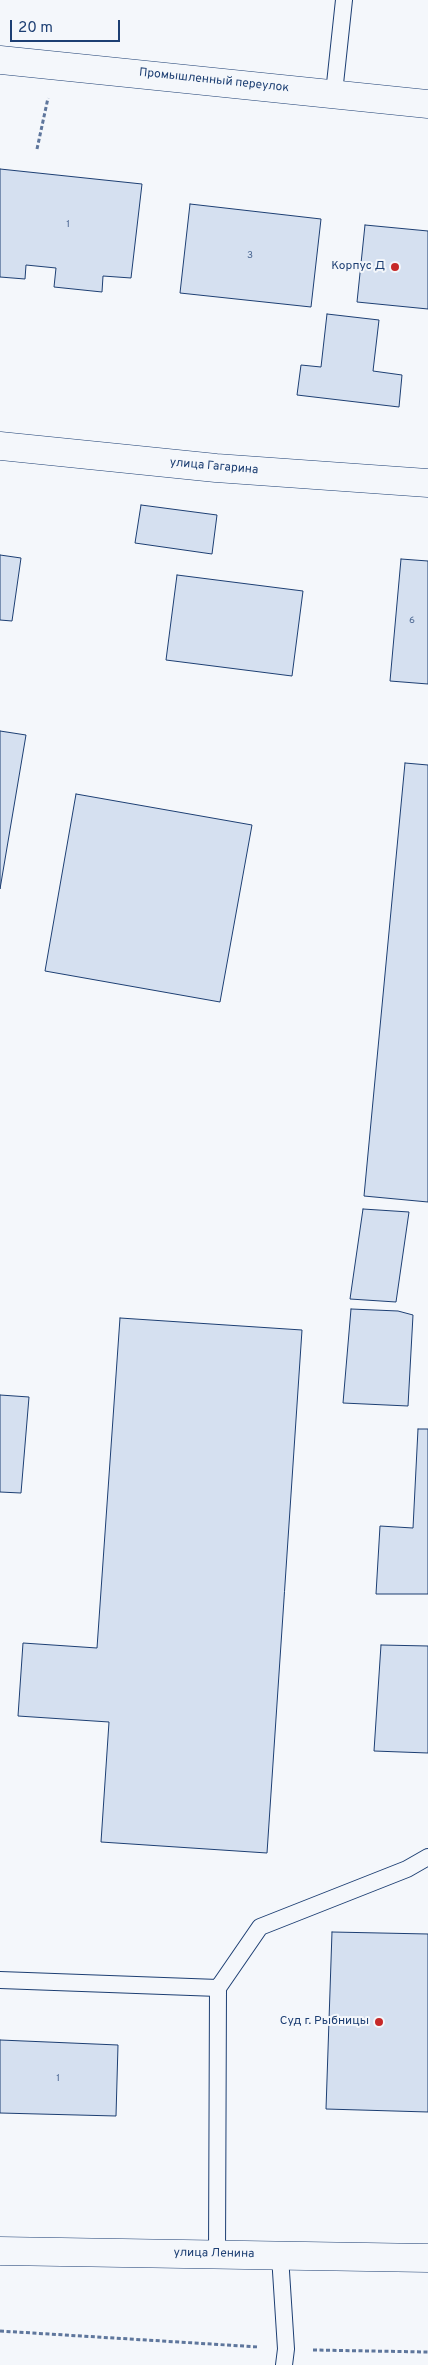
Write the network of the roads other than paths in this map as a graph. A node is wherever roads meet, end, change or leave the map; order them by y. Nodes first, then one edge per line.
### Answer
1 (344, 0) edge
2 (0, 60) edge
3 (334, 93) junction
4 (428, 104) edge
5 (0, 446) edge
6 (428, 483) edge
7 (428, 1857) edge
8 (0, 1980) edge
9 (218, 1988) junction
10 (0, 2251) edge
11 (216, 2254) junction
12 (280, 2256) junction
13 (428, 2258) edge
14 (285, 2357) edge

1 - 3 lane
2 - 3 street, Промышленный переулок
3 - 4 street, Промышленный переулок
5 - 6 street, улица Гагарина
7 - 9 lane
8 - 9 lane
9 - 11 lane
10 - 11 street, улица Ленина
11 - 12 street, улица Ленина
12 - 13 street, улица Ленина
12 - 14 lane

